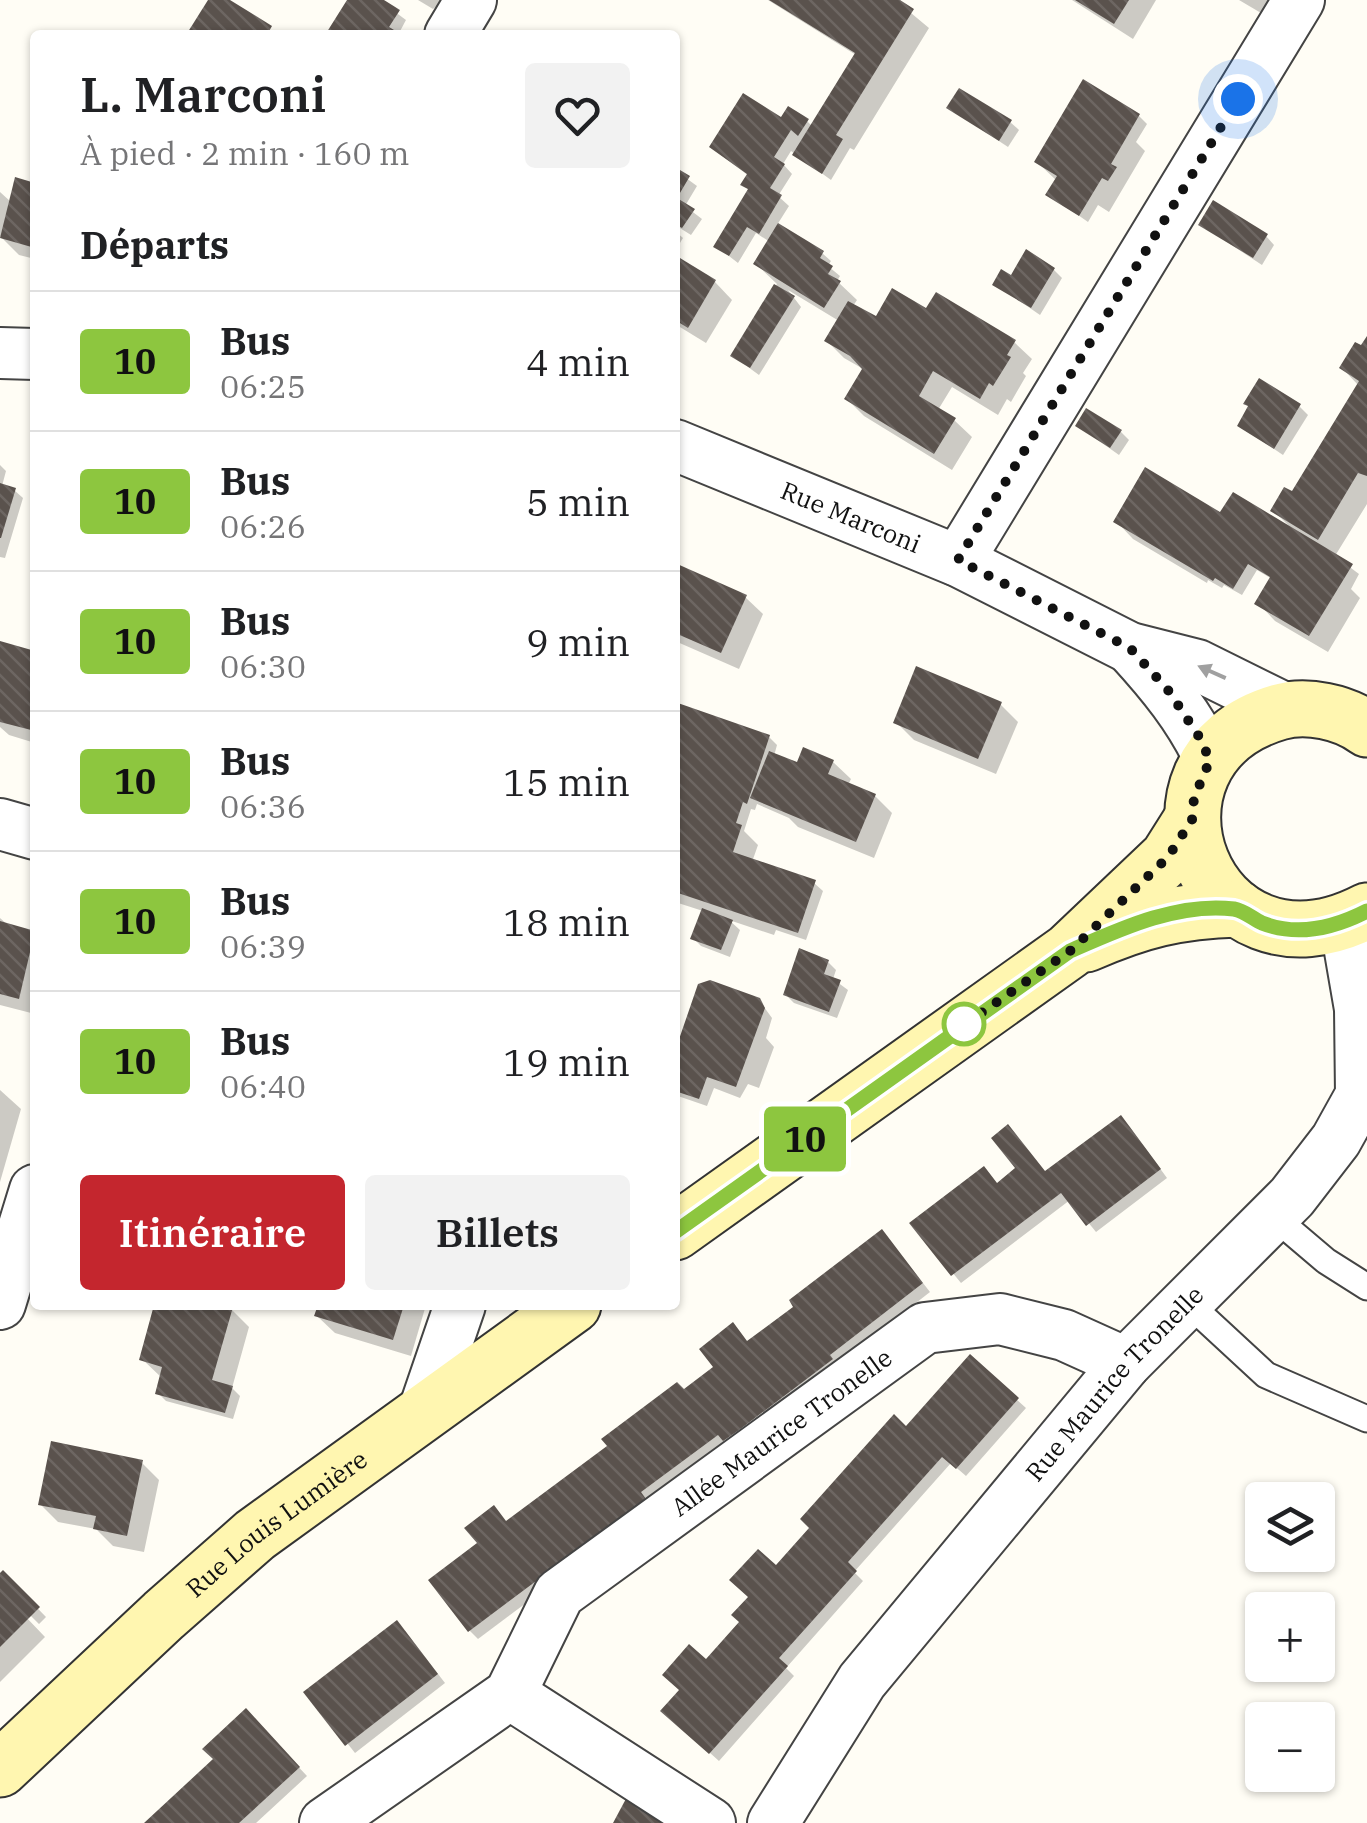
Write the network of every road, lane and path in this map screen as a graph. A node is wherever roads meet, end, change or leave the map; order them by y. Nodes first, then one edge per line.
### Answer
1 (471, 0) edge
2 (1299, 0) edge
3 (453, 30) edge
4 (0, 353) edge
5 (30, 354) edge
6 (680, 446) edge
7 (958, 560) junction
8 (1130, 648) junction
9 (1288, 710) junction
10 (1365, 726) edge
11 (1210, 760) junction
12 (1192, 820) junction
13 (0, 824) edge
14 (30, 833) edge
15 (1238, 909) junction
16 (1356, 916) edge
17 (1070, 951) junction
18 (30, 1206) edge
19 (1273, 1216) junction
20 (680, 1228) edge
21 (1367, 1287) edge
22 (1187, 1302) junction
23 (0, 1304) edge
24 (458, 1310) edge
25 (566, 1310) edge
26 (1126, 1364) junction
27 (423, 1413) junction
28 (1367, 1419) edge
29 (510, 1694) junction
30 (0, 1768) edge
31 (325, 1823) edge
32 (710, 1823) edge
33 (772, 1823) edge

1 - 3 street
2 - 7 street
4 - 5 street
6 - 7 street, Rue Marconi
7 - 8 street, Rue Marconi
9 -> 8 street, Rue Marconi
8 - 11 street, Rue Marconi
9 - 10 main road
9 - 11 main road
11 - 12 main road
12 - 15 main road
12 - 17 main road
13 - 14 street
15 - 16 main road
15 - 17 main road
16 - 19 street, Rue Maurice Tronelle
17 - 20 main road
18 - 23 street
19 - 21 lane
19 - 22 street, Rue Maurice Tronelle
22 - 26 street, Rue Maurice Tronelle
22 - 28 lane
24 - 27 street
25 - 27 main road, Rue Louis Lumière
26 - 29 street, Allée Maurice Tronelle
26 - 33 street, Rue Maurice Tronelle
27 - 30 main road, Rue Louis Lumière
29 - 31 street, Allée Maurice Tronelle
29 - 32 street

